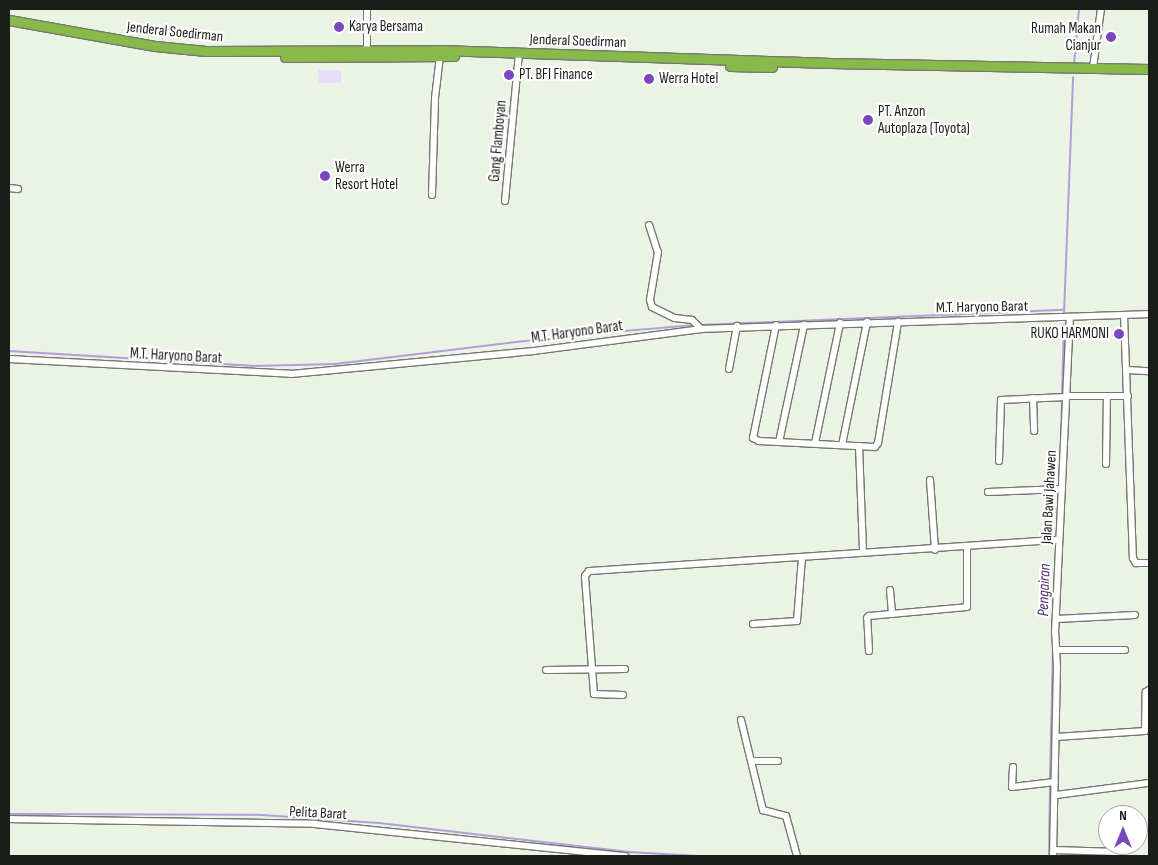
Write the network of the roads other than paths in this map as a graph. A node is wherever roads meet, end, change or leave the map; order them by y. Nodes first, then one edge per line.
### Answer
1 (367, 9) edge
2 (1101, 9) edge
3 (9, 20) edge
4 (9, 26) edge
5 (367, 50) junction
6 (440, 56) junction
7 (519, 56) junction
8 (1093, 68) junction
9 (1149, 69) edge
10 (992, 70) junction
11 (1149, 75) edge
12 (9, 188) edge
13 (18, 189) dead end
14 (432, 195) dead end
15 (506, 201) dead end
16 (649, 225) dead end
17 (1149, 314) edge
18 (1124, 316) junction
19 (1070, 318) junction
20 (867, 322) junction
21 (898, 322) junction
22 (840, 323) junction
23 (776, 325) junction
24 (804, 325) junction
25 (737, 326) junction
26 (701, 328) junction
27 (9, 359) edge
28 (729, 369) dead end
29 (1127, 370) junction
30 (1149, 371) edge
31 (1107, 396) junction
32 (1128, 396) junction
33 (1066, 397) junction
34 (1033, 398) junction
35 (1034, 431) dead end
36 (779, 442) junction
37 (815, 444) junction
38 (842, 445) junction
39 (859, 446) junction
40 (999, 461) dead end
41 (1106, 464) dead end
42 (930, 480) dead end
43 (1062, 490) junction
44 (988, 492) dead end
45 (1059, 540) junction
46 (864, 548) dead end
47 (967, 548) junction
48 (934, 550) junction
49 (802, 558) junction
50 (1149, 563) edge
51 (890, 590) dead end
52 (892, 614) junction
53 (1135, 615) dead end
54 (1056, 619) junction
55 (753, 624) dead end
56 (1057, 650) junction
57 (1125, 650) dead end
58 (869, 651) dead end
59 (593, 669) junction
60 (625, 669) dead end
61 (546, 670) dead end
62 (1149, 690) edge
63 (623, 695) dead end
64 (741, 720) dead end
65 (1056, 737) junction
66 (751, 761) junction
67 (778, 761) dead end
68 (1012, 767) dead end
69 (1056, 782) junction
70 (1149, 783) edge
71 (1056, 795) junction
72 (9, 819) edge
73 (1098, 852) edge
74 (1054, 853) edge
75 (625, 856) edge
76 (798, 856) edge

1 - 5 street
2 - 8 street
3 - 5 highway, Jenderal Soedirman
4 - 6 highway, Jenderal Soedirman
5 - 7 highway, Jenderal Soedirman
6 - 7 highway, Jenderal Soedirman
6 - 14 street
7 - 10 highway, Jenderal Soedirman
7 - 15 street, Gang Flamboyan
8 - 9 highway, Jenderal Soedirman
8 - 10 highway, Jenderal Soedirman
10 - 11 highway, Jenderal Soedirman
12 - 13 street
16 - 26 street
17 - 18 street, M.T. Haryono Barat
18 - 19 street, M.T. Haryono Barat
18 - 29 street
19 - 21 street, M.T. Haryono Barat
19 - 33 street, Jalan Bawi Jahawen
20 - 21 street, M.T. Haryono Barat
20 - 22 street, M.T. Haryono Barat
20 - 38 street
21 - 39 street
22 - 24 street, M.T. Haryono Barat
22 - 37 street
23 - 24 street, M.T. Haryono Barat
23 - 25 street, M.T. Haryono Barat
23 - 36 street
24 - 36 street
25 - 26 street, M.T. Haryono Barat
25 - 28 street
26 - 27 street, M.T. Haryono Barat
29 - 30 street
29 - 32 street
31 - 32 street
31 - 33 street
31 - 41 street
32 - 50 street
33 - 34 street
33 - 43 street, Jalan Bawi Jahawen
34 - 35 street
34 - 40 street
36 - 37 street
37 - 38 street
38 - 39 street
39 - 46 street
42 - 48 street
43 - 44 street
43 - 45 street, Jalan Bawi Jahawen
45 - 47 street
45 - 54 street, Jalan Bawi Jahawen
47 - 48 street
47 - 52 street
48 - 49 street
49 - 55 street
49 - 59 street
51 - 52 street
52 - 58 street
53 - 54 street
54 - 56 street, Jalan Bawi Jahawen
56 - 57 street
56 - 65 street, Jalan Bawi Jahawen
59 - 60 street
59 - 61 street
59 - 63 street
62 - 65 street
64 - 66 street
65 - 69 street, Jalan Bawi Jahawen
66 - 67 street
66 - 76 street
68 - 69 street
69 - 71 street, Jalan Bawi Jahawen
70 - 71 street
71 - 74 street, Jalan Bawi Jahawen
72 - 75 street, Pelita Barat
73 - 74 street

